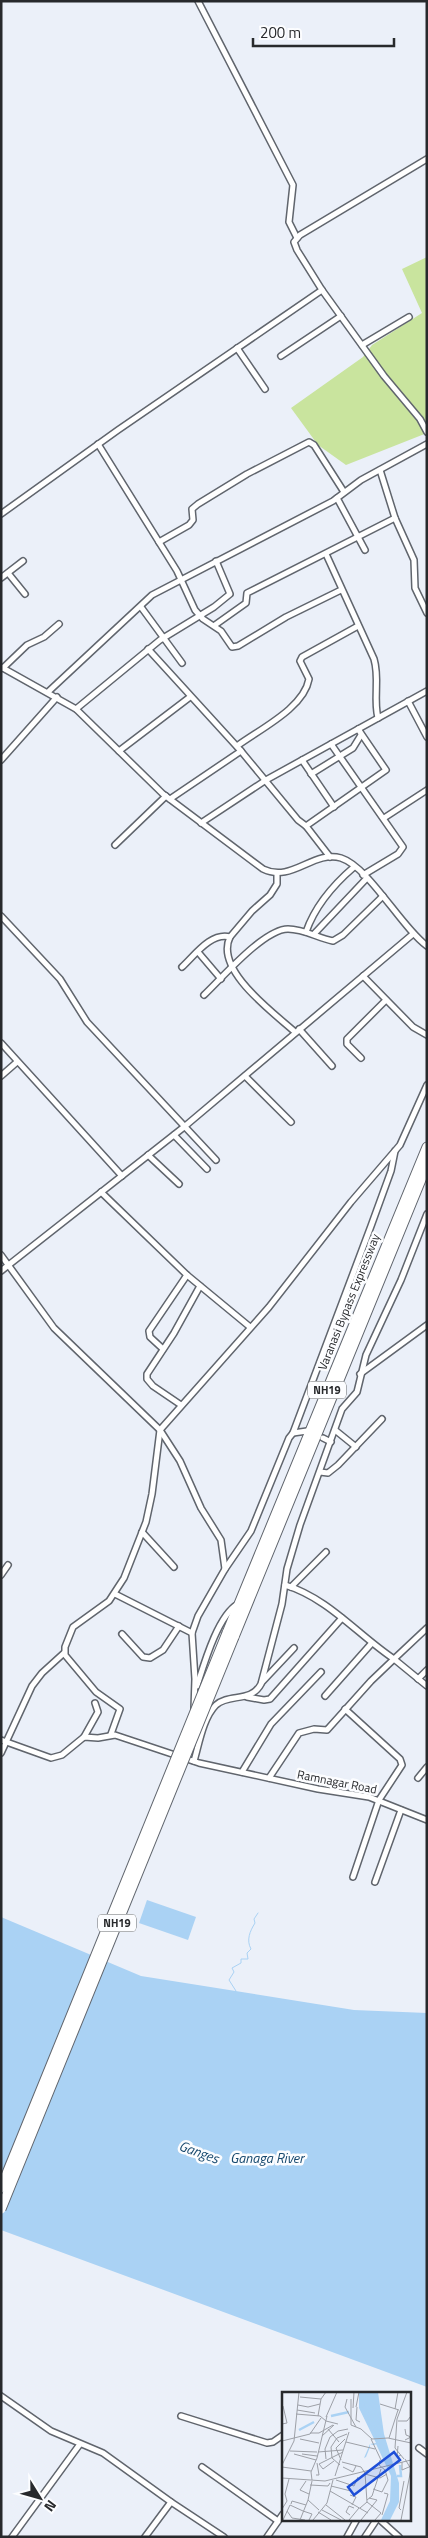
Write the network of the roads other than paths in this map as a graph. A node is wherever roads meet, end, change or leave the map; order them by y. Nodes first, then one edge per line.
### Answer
1 (198, 1) edge
2 (427, 159) edge
3 (297, 238) junction
4 (322, 290) junction
5 (341, 316) junction
6 (408, 317) dead end
7 (362, 345) junction
8 (237, 348) junction
9 (281, 356) dead end
10 (265, 390) dead end
11 (427, 432) edge
12 (98, 444) junction
13 (427, 444) edge
14 (380, 470) junction
15 (344, 492) junction
16 (337, 498) junction
17 (1, 514) edge
18 (396, 518) junction
19 (359, 538) junction
20 (159, 542) junction
21 (365, 550) dead end
22 (326, 554) junction
23 (23, 561) dead end
24 (216, 561) junction
25 (8, 573) junction
26 (1, 578) edge
27 (181, 579) junction
28 (341, 590) junction
29 (25, 594) dead end
30 (141, 607) junction
31 (427, 613) edge
32 (199, 616) junction
33 (59, 624) dead end
34 (215, 625) junction
35 (358, 626) junction
36 (162, 639) junction
37 (148, 649) junction
38 (182, 663) dead end
39 (2, 667) edge
40 (427, 691) edge
41 (48, 692) junction
42 (56, 697) junction
43 (190, 697) junction
44 (408, 701) junction
45 (76, 709) junction
46 (378, 718) junction
47 (360, 732) junction
48 (427, 737) edge
49 (331, 744) junction
50 (237, 746) junction
51 (119, 751) junction
52 (241, 751) junction
53 (340, 756) junction
54 (1, 760) edge
55 (302, 760) junction
56 (311, 774) junction
57 (266, 780) junction
58 (363, 788) junction
59 (427, 790) edge
60 (168, 798) junction
61 (334, 808) junction
62 (384, 818) junction
63 (201, 823) junction
64 (306, 826) junction
65 (115, 844) dead end
66 (330, 857) junction
67 (354, 868) junction
68 (277, 874) junction
69 (364, 877) junction
70 (383, 896) junction
71 (1, 916) edge
72 (306, 932) junction
73 (314, 934) junction
74 (413, 934) junction
75 (230, 937) junction
76 (427, 946) edge
77 (198, 952) junction
78 (182, 967) dead end
79 (232, 968) junction
80 (363, 976) junction
81 (221, 979) junction
82 (204, 995) dead end
83 (386, 1000) junction
84 (297, 1030) junction
85 (427, 1035) edge
86 (1, 1043) edge
87 (361, 1058) dead end
88 (17, 1062) junction
89 (332, 1066) dead end
90 (1, 1076) edge
91 (245, 1076) junction
92 (427, 1085) edge
93 (292, 1122) dead end
94 (184, 1127) junction
95 (174, 1135) junction
96 (427, 1147) edge
97 (396, 1150) junction
98 (148, 1155) junction
99 (216, 1160) dead end
100 (427, 1165) edge
101 (207, 1170) dead end
102 (122, 1176) junction
103 (179, 1184) dead end
104 (101, 1192) junction
105 (427, 1214) edge
106 (1, 1255) edge
107 (9, 1265) junction
108 (1, 1270) edge
109 (188, 1275) junction
110 (200, 1286) junction
111 (427, 1325) edge
112 (250, 1327) junction
113 (163, 1349) junction
114 (345, 1356) junction
115 (360, 1375) junction
116 (181, 1405) junction
117 (382, 1419) dead end
118 (160, 1430) junction
119 (335, 1430) junction
120 (307, 1431) dead end
121 (293, 1433) junction
122 (323, 1438) dead end
123 (331, 1442) junction
124 (356, 1447) junction
125 (320, 1472) junction
126 (142, 1532) junction
127 (326, 1552) dead end
128 (8, 1565) dead end
129 (174, 1567) dead end
130 (225, 1569) junction
131 (1, 1575) edge
132 (288, 1586) junction
133 (115, 1594) junction
134 (240, 1602) junction
135 (342, 1618) junction
136 (179, 1626) junction
137 (427, 1628) edge
138 (192, 1633) junction
139 (122, 1634) dead end
140 (230, 1635) junction
141 (371, 1644) junction
142 (294, 1648) dead end
143 (64, 1653) junction
144 (394, 1659) junction
145 (427, 1670) edge
146 (321, 1672) dead end
147 (418, 1679) junction
148 (262, 1682) junction
149 (427, 1686) edge
150 (195, 1691) junction
151 (325, 1696) dead end
152 (246, 1697) junction
153 (94, 1704) dead end
154 (345, 1709) junction
155 (111, 1734) junction
156 (84, 1738) junction
157 (4, 1741) edge
158 (1, 1753) edge
159 (192, 1760) junction
160 (427, 1767) edge
161 (242, 1772) junction
162 (269, 1778) junction
163 (418, 1778) dead end
164 (379, 1800) junction
165 (401, 1810) junction
166 (427, 1820) edge
167 (353, 1877) dead end
168 (375, 1882) dead end
169 (1, 2188) edge
170 (1, 2209) edge
171 (1, 2396) edge
172 (181, 2416) dead end
173 (282, 2436) edge
174 (80, 2444) junction
175 (419, 2448) dead end
176 (427, 2454) edge
177 (202, 2467) dead end
178 (171, 2502) junction
179 (282, 2515) edge
180 (356, 2520) edge
181 (377, 2520) edge
182 (379, 2520) edge
183 (278, 2521) junction
184 (12, 2537) edge
185 (145, 2537) edge
186 (224, 2537) edge
187 (267, 2537) edge
188 (347, 2537) edge
189 (365, 2537) edge
190 (399, 2537) edge

1 - 3 street
2 - 3 street
3 - 4 street
4 - 5 street
4 - 8 street
5 - 7 street
5 - 9 street
6 - 7 street
7 - 11 street
8 - 10 street
8 - 12 street
12 - 17 street
12 - 20 street
13 - 14 street
14 - 15 street
14 - 18 street
15 - 16 street
15 - 20 street
16 - 19 street
16 - 24 street
18 - 19 street
18 - 31 street
19 - 21 street
19 - 22 street
20 - 27 street
22 - 28 street
22 - 34 street
23 - 25 street
24 - 27 street
24 - 32 street
25 - 26 street
25 - 29 street
27 - 30 street
27 - 32 street
28 - 34 street
28 - 35 street
30 - 36 street
30 - 41 street
32 - 34 street
32 - 36 street
33 - 39 street
35 - 46 street
35 - 50 street
36 - 37 street
36 - 38 street
37 - 43 street
37 - 45 street
39 - 41 street
40 - 44 street
41 - 42 street
42 - 45 street
42 - 54 street
43 - 50 street
43 - 51 street
44 - 46 street
44 - 48 street
45 - 51 street
46 - 47 street
47 - 49 street
47 - 53 street
47 - 58 street
49 - 53 street
49 - 55 street
50 - 52 street
51 - 60 street
52 - 57 street
52 - 60 street
53 - 56 street
53 - 58 street
55 - 56 street
55 - 57 street
56 - 61 street
57 - 63 street
57 - 64 street
58 - 61 street
58 - 62 street
59 - 62 street
60 - 63 street
60 - 65 street
61 - 64 street
62 - 69 street
63 - 68 street
64 - 66 street
66 - 67 street
66 - 68 street
67 - 69 street
67 - 72 street
68 - 75 street
69 - 70 street
69 - 73 street
70 - 73 street
70 - 74 street
71 - 94 street
72 - 73 street
72 - 79 street
74 - 76 street
74 - 80 street
75 - 77 street
75 - 79 street
77 - 78 street
77 - 81 street
79 - 81 street
79 - 84 street
80 - 83 street
80 - 84 street
81 - 82 street
83 - 85 street
83 - 87 street
84 - 89 street
84 - 91 street
86 - 88 street
88 - 90 street
88 - 102 street
91 - 93 street
91 - 94 street
92 - 97 street
94 - 95 street
94 - 99 street
95 - 98 street
95 - 101 street
96 - 114 highway, Varanasi Bypass Expressway / NH19
97 - 112 street
97 - 121 street
98 - 102 street
98 - 103 street
100 - 114 highway, Varanasi Bypass Expressway / NH19
102 - 104 street
104 - 107 street
104 - 109 street
105 - 115 street
106 - 107 street
107 - 108 street
107 - 118 street
109 - 110 street
109 - 113 street
110 - 112 street
110 - 113 street
111 - 115 street
112 - 116 street
113 - 116 street
114 - 134 highway, Varanasi Bypass Expressway / NH19
114 - 140 highway, Varanasi Bypass Expressway / NH19
115 - 119 street
116 - 118 street
117 - 124 street
118 - 126 street
118 - 130 street
119 - 123 street
119 - 124 street
120 - 121 street
121 - 130 street
122 - 123 street
123 - 125 street
124 - 125 street
125 - 132 street
126 - 129 street
126 - 133 street
127 - 132 street
128 - 131 street
130 - 138 street
132 - 135 street
132 - 148 street
133 - 136 street
133 - 143 street
134 - 140 highway, Varanasi Bypass Expressway / NH19
134 - 150 street
135 - 141 street
135 - 152 street
136 - 138 street
136 - 139 street
137 - 144 street
138 - 150 street
140 - 169 highway, NH19, bridge
140 - 170 highway, NH19, bridge
141 - 144 street
141 - 151 street
142 - 148 street
143 - 155 street
143 - 157 street
144 - 147 street
144 - 154 street
145 - 147 street
146 - 161 street
147 - 149 street
148 - 152 street
150 - 159 street
152 - 159 street
153 - 156 street
154 - 162 street
154 - 164 street
155 - 156 street
155 - 159 street, Ramnagar Road
156 - 157 street
157 - 158 street
159 - 161 street, Ramnagar Road
160 - 163 street
161 - 162 street, Ramnagar Road
162 - 164 street, Ramnagar Road
164 - 165 street, Ramnagar Road
164 - 167 street
165 - 166 street, Ramnagar Road
165 - 168 street
171 - 174 street
172 - 173 street
174 - 178 street
174 - 184 street
175 - 176 street
177 - 183 street
178 - 185 street
178 - 186 street
179 - 183 street
180 - 188 street
181 - 189 street
182 - 190 street
183 - 187 street

